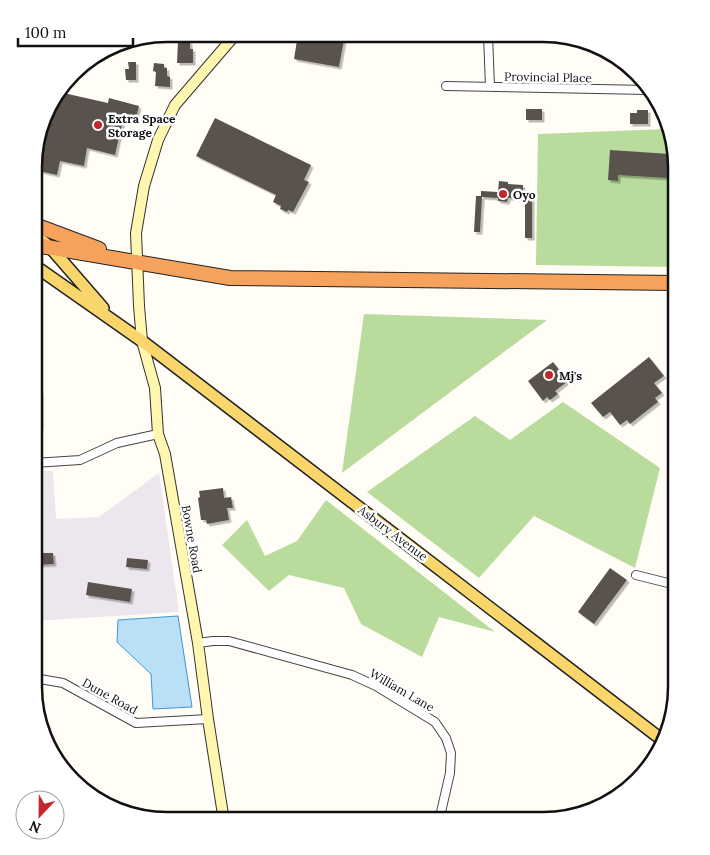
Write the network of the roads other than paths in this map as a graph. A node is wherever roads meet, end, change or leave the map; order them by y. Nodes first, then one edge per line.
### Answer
1 (488, 42) edge
2 (228, 43) edge
3 (446, 86) dead end
4 (490, 87) junction
5 (640, 90) edge
6 (42, 228) edge
7 (42, 241) edge
8 (42, 246) edge
9 (50, 248) junction
10 (138, 262) junction
11 (42, 271) edge
12 (668, 283) edge
13 (124, 328) junction
14 (142, 341) junction
15 (158, 434) junction
16 (42, 462) edge
17 (636, 575) dead end
18 (667, 582) edge
19 (198, 644) junction
20 (42, 679) edge
21 (208, 719) junction
22 (658, 736) edge
23 (223, 812) edge
24 (441, 812) edge

1 - 4 street
2 - 10 street, Bowne Road
3 - 4 street, Provincial Place
4 - 5 street, Provincial Place
6 - 10 highway
7 - 9 main road, Asbury Avenue
8 - 9 highway
9 - 10 highway
9 - 13 main road, Asbury Avenue
10 - 12 highway
10 - 14 street, Bowne Road
11 - 13 main road, Asbury Avenue
13 - 14 main road, Asbury Avenue
14 - 15 street, Bowne Road
14 - 22 main road, Asbury Avenue
15 - 16 street
15 - 19 street, Bowne Road
17 - 18 street
19 - 21 street, Bowne Road
19 - 24 street, William Lane
20 - 21 street, Dune Road
21 - 23 street, Bowne Road

